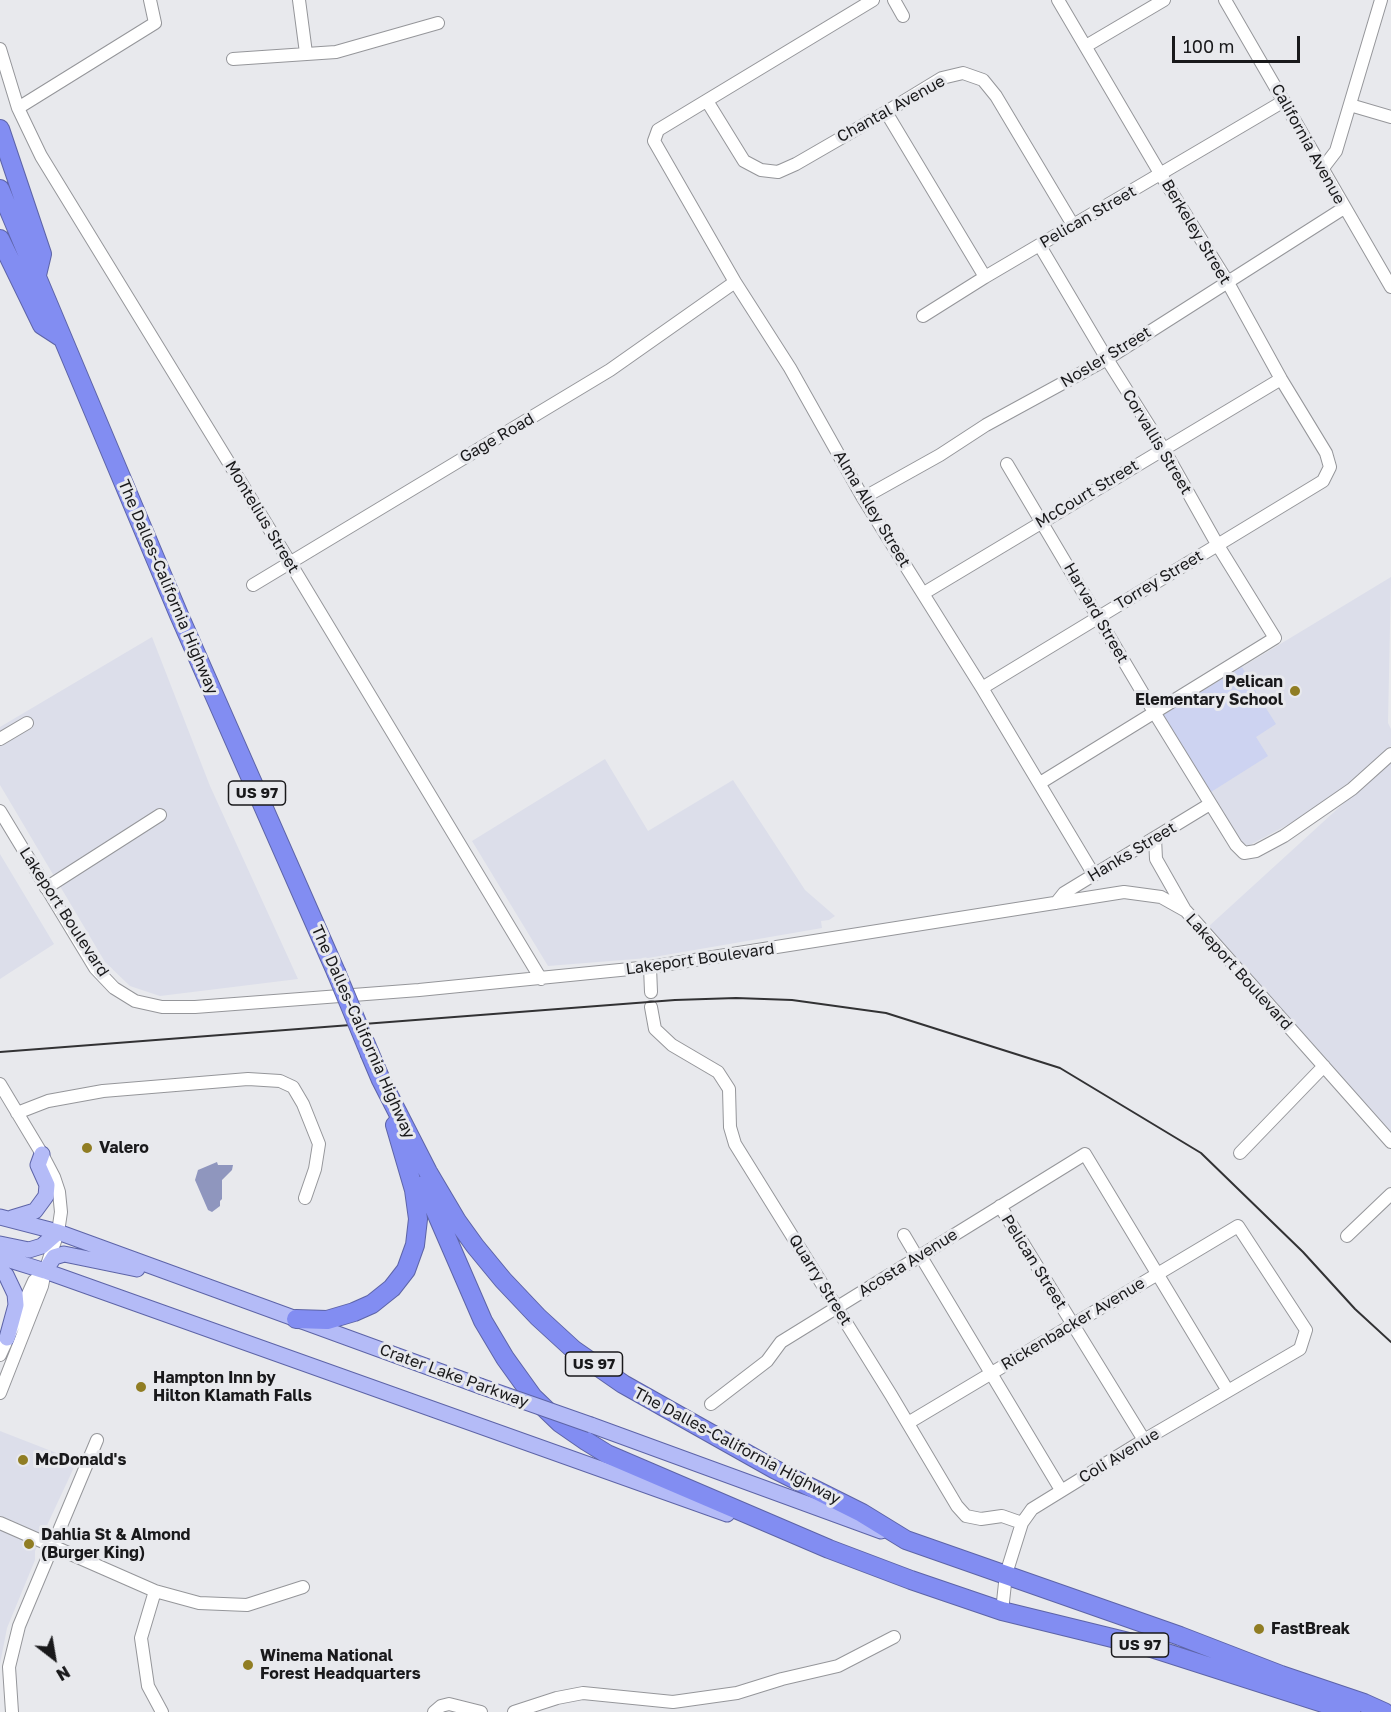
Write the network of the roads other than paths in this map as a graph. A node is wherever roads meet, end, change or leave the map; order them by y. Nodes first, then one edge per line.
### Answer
1 (150, 0) edge
2 (298, 0) edge
3 (873, 0) edge
4 (894, 0) edge
5 (1058, 0) edge
6 (1164, 0) edge
7 (1225, 0) edge
8 (1381, 0) edge
9 (903, 16) dead end
10 (438, 22) dead end
11 (1086, 46) junction
12 (0, 49) edge
13 (306, 53) junction
14 (233, 59) dead end
15 (707, 101) junction
16 (1284, 101) junction
17 (1350, 105) junction
18 (18, 108) junction
19 (886, 112) junction
20 (1391, 117) edge
21 (0, 129) edge
22 (1323, 168) junction
23 (1161, 175) junction
24 (0, 189) edge
25 (1344, 208) junction
26 (1073, 225) junction
27 (0, 238) edge
28 (1040, 246) junction
29 (37, 275) junction
30 (985, 277) junction
31 (1227, 281) junction
32 (735, 282) junction
33 (1391, 287) edge
34 (922, 316) dead end
35 (62, 338) junction
36 (1107, 359) junction
37 (1281, 379) junction
38 (1163, 448) junction
39 (1007, 464) dead end
40 (1330, 467) joint
41 (863, 498) junction
42 (1042, 521) junction
43 (1217, 544) junction
44 (289, 561) junction
45 (253, 585) dead end
46 (924, 593) junction
47 (1098, 617) junction
48 (982, 688) junction
49 (1154, 712) junction
50 (27, 723) dead end
51 (0, 739) edge
52 (1391, 754) edge
53 (1040, 783) junction
54 (1210, 804) junction
55 (0, 811) edge
56 (160, 815) dead end
57 (1155, 838) junction
58 (1094, 875) junction
59 (46, 888) junction
60 (1056, 903) junction
61 (1186, 912) junction
62 (650, 967) junction
63 (541, 979) junction
64 (651, 992) dead end
65 (651, 1007) dead end
66 (1324, 1066) junction
67 (381, 1080) junction
68 (2, 1087) edge
69 (17, 1113) junction
70 (1391, 1142) edge
71 (1240, 1153) dead end
72 (42, 1154) junction
73 (1391, 1194) edge
74 (305, 1198) dead end
75 (1000, 1206) junction
76 (4, 1218) edge
77 (58, 1232) junction
78 (904, 1235) dead end
79 (1347, 1236) dead end
80 (0, 1244) edge
81 (918, 1256) junction
82 (0, 1257) edge
83 (0, 1270) edge
84 (45, 1270) junction
85 (168, 1272) junction
86 (1158, 1273) junction
87 (836, 1307) junction
88 (296, 1319) junction
89 (1073, 1324) junction
90 (7, 1338) junction
91 (1300, 1349) joint
92 (0, 1355) edge
93 (991, 1374) junction
94 (1228, 1391) junction
95 (0, 1393) edge
96 (711, 1404) dead end
97 (908, 1423) junction
98 (97, 1440) dead end
99 (1144, 1440) junction
100 (1061, 1491) junction
101 (0, 1523) edge
102 (1022, 1523) junction
103 (906, 1540) junction
104 (52, 1545) junction
105 (829, 1549) junction
106 (1006, 1574) junction
107 (303, 1587) dead end
108 (155, 1591) junction
109 (1002, 1611) junction
110 (894, 1637) dead end
111 (12, 1712) edge
112 (162, 1712) edge
113 (434, 1712) edge
114 (481, 1712) edge
115 (514, 1712) edge
116 (1351, 1712) edge
117 (1384, 1712) edge

1 - 18 street
2 - 13 street
3 - 15 street
4 - 9 street
5 - 11 street, Berkeley Street
6 - 11 street
7 - 16 street, California Avenue
8 - 17 street
10 - 13 street
11 - 23 street, Berkeley Street
12 - 18 street, Montelius Street
13 - 14 street
15 - 19 street, Chantal Avenue
15 - 32 street, Alma Alley Street
16 - 22 street, California Avenue
16 - 23 street, Pelican Street
17 - 20 street
17 - 22 street
18 - 44 street, Montelius Street
19 - 26 street, Chantal Avenue
19 - 30 street
21 - 29 highway
22 - 25 street, California Avenue
23 - 26 street, Pelican Street
23 - 31 street, Berkeley Street
24 - 29 highway, The Dalles-California Highway / US 97
25 - 31 street, Nosler Street
25 - 33 street, California Avenue
26 - 28 street, Pelican Street
27 - 35 highway
28 - 30 street, Pelican Street
28 - 36 street, Corvallis Street
29 - 35 highway, The Dalles-California Highway / US 97
30 - 34 street, Pelican Street
31 - 36 street, Nosler Street
31 - 37 street, Berkeley Street
32 - 41 street, Alma Alley Street
32 - 44 street, Gage Road
35 - 67 highway, The Dalles-California Highway / US 97, bridge
36 - 38 street, Corvallis Street
36 - 41 street, Nosler Street
37 - 38 street, McCourt Street
37 - 40 street, Berkeley Street
38 - 42 street, McCourt Street
38 - 43 street, Corvallis Street
39 - 42 street, Harvard Street
40 - 43 street, Torrey Street
41 - 46 street, Alma Alley Street
42 - 46 street, McCourt Street
42 - 47 street, Harvard Street
43 - 47 street, Torrey Street
43 - 49 street, Corvallis Street
44 - 45 street, Gage Road
44 - 63 street, Montelius Street
46 - 48 street, Alma Alley Street
47 - 48 street, Torrey Street
47 - 49 street, Harvard Street
48 - 53 street, Alma Alley Street
49 - 53 street
49 - 54 street, Harvard Street
50 - 51 street
52 - 54 street, Harvard Street
53 - 58 street, Alma Alley Street
54 - 57 street, Hanks Street
55 - 59 street, Lakeport Boulevard
56 - 59 street
57 - 58 street, Hanks Street
57 - 61 street
58 - 60 street, Hanks Street
59 - 63 street, Lakeport Boulevard
60 - 61 street, Lakeport Boulevard
60 - 62 street, Lakeport Boulevard
61 - 66 street, Lakeport Boulevard
62 - 63 street, Lakeport Boulevard
62 - 64 street
65 - 87 street, Quarry Street
66 - 70 street, Lakeport Boulevard
66 - 71 street
67 - 88 highway
67 - 103 highway, The Dalles-California Highway / US 97
67 - 105 highway, US 97
68 - 69 street
69 - 72 street
69 - 74 street
72 - 76 main road
72 - 77 street
73 - 79 street
75 - 81 street, Acosta Avenue
75 - 86 street, Acosta Avenue
75 - 89 street, Pelican Street
76 - 77 main road, Crater Lake Parkway
77 - 80 main road
77 - 84 street
77 - 85 main road, Crater Lake Parkway
78 - 81 street
81 - 87 street, Acosta Avenue
81 - 93 street
82 - 84 main road
83 - 90 main road
84 - 85 main road
84 - 90 street
84 - 95 street
84 - 105 main road
85 - 88 main road, Crater Lake Parkway
86 - 89 street, Rickenbacker Avenue
86 - 91 street, Rickenbacker Avenue
86 - 94 street
87 - 96 street, Acosta Avenue
87 - 97 street, Quarry Street
88 - 103 main road, Crater Lake Parkway, bridge
89 - 93 street, Rickenbacker Avenue
89 - 99 street, Pelican Street
90 - 92 street
91 - 94 street, Coli Avenue
93 - 97 street, Rickenbacker Avenue
93 - 100 street
94 - 99 street, Coli Avenue
97 - 102 street, Quarry Street
98 - 104 street
99 - 100 street, Coli Avenue
100 - 102 street, Coli Avenue
101 - 104 street
102 - 106 street, Coli Avenue
103 - 106 highway, The Dalles-California Highway / US 97
104 - 108 street
104 - 111 street
105 - 109 highway, US 97
106 - 109 street, Coli Avenue
106 - 117 highway, The Dalles-California Highway / US 97
107 - 108 street
108 - 112 street
109 - 116 highway, US 97
110 - 115 street
113 - 114 street

